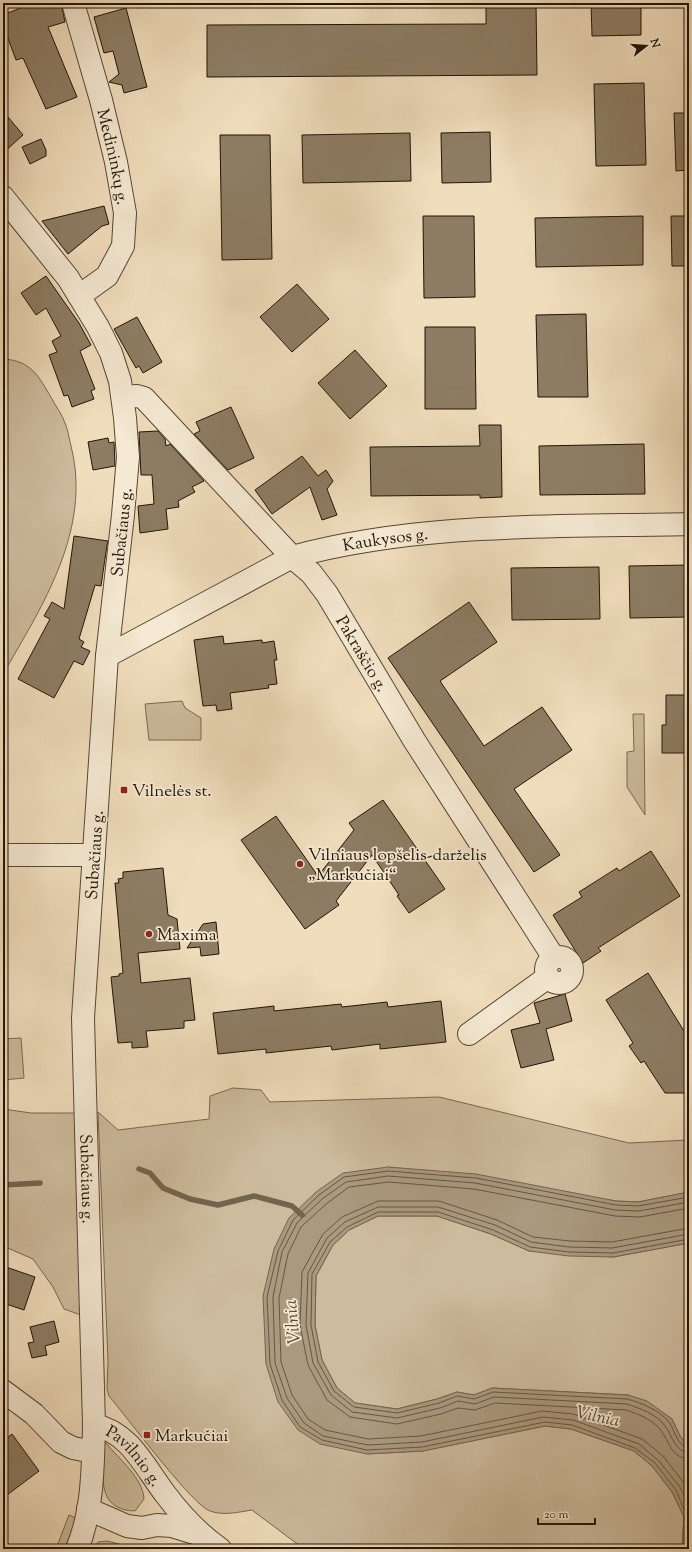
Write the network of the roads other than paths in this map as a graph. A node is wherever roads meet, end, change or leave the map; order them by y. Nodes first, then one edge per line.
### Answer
1 (73, 3) edge
2 (3, 197) edge
3 (79, 296) junction
4 (123, 397) junction
5 (689, 524) edge
6 (292, 557) junction
7 (107, 656) junction
8 (3, 854) edge
9 (94, 855) junction
10 (469, 1034) dead end
11 (3, 1391) edge
12 (94, 1425) junction
13 (93, 1452) junction
14 (166, 1496) junction
15 (88, 1509) junction
16 (157, 1525) junction
17 (201, 1535) junction
18 (77, 1549) edge
19 (220, 1549) edge

1 - 3 street, Medininkų g.
2 - 3 street, Subačiaus g.
3 - 4 street, Subačiaus g.
4 - 6 street, Pakraščio g.
4 - 7 street, Subačiaus g.
5 - 6 street, Kaukysos g.
6 - 7 street, Kaukysos g.
6 - 10 street, Pakraščio g.
7 - 9 street, Subačiaus g.
8 - 9 street
9 - 12 street, Subačiaus g.
11 - 13 street
12 - 13 street, Subačiaus g.
12 - 14 street, Pavilnio g.
13 - 15 street, Subačiaus g.
14 - 16 street, Pavilnio g.
14 - 17 street, Pavilnio g.
15 - 16 street, Pavilnio g.
15 - 18 street, Subačiaus g.
16 - 17 street, Pavilnio g.
17 - 19 street, Pavilnio g.

